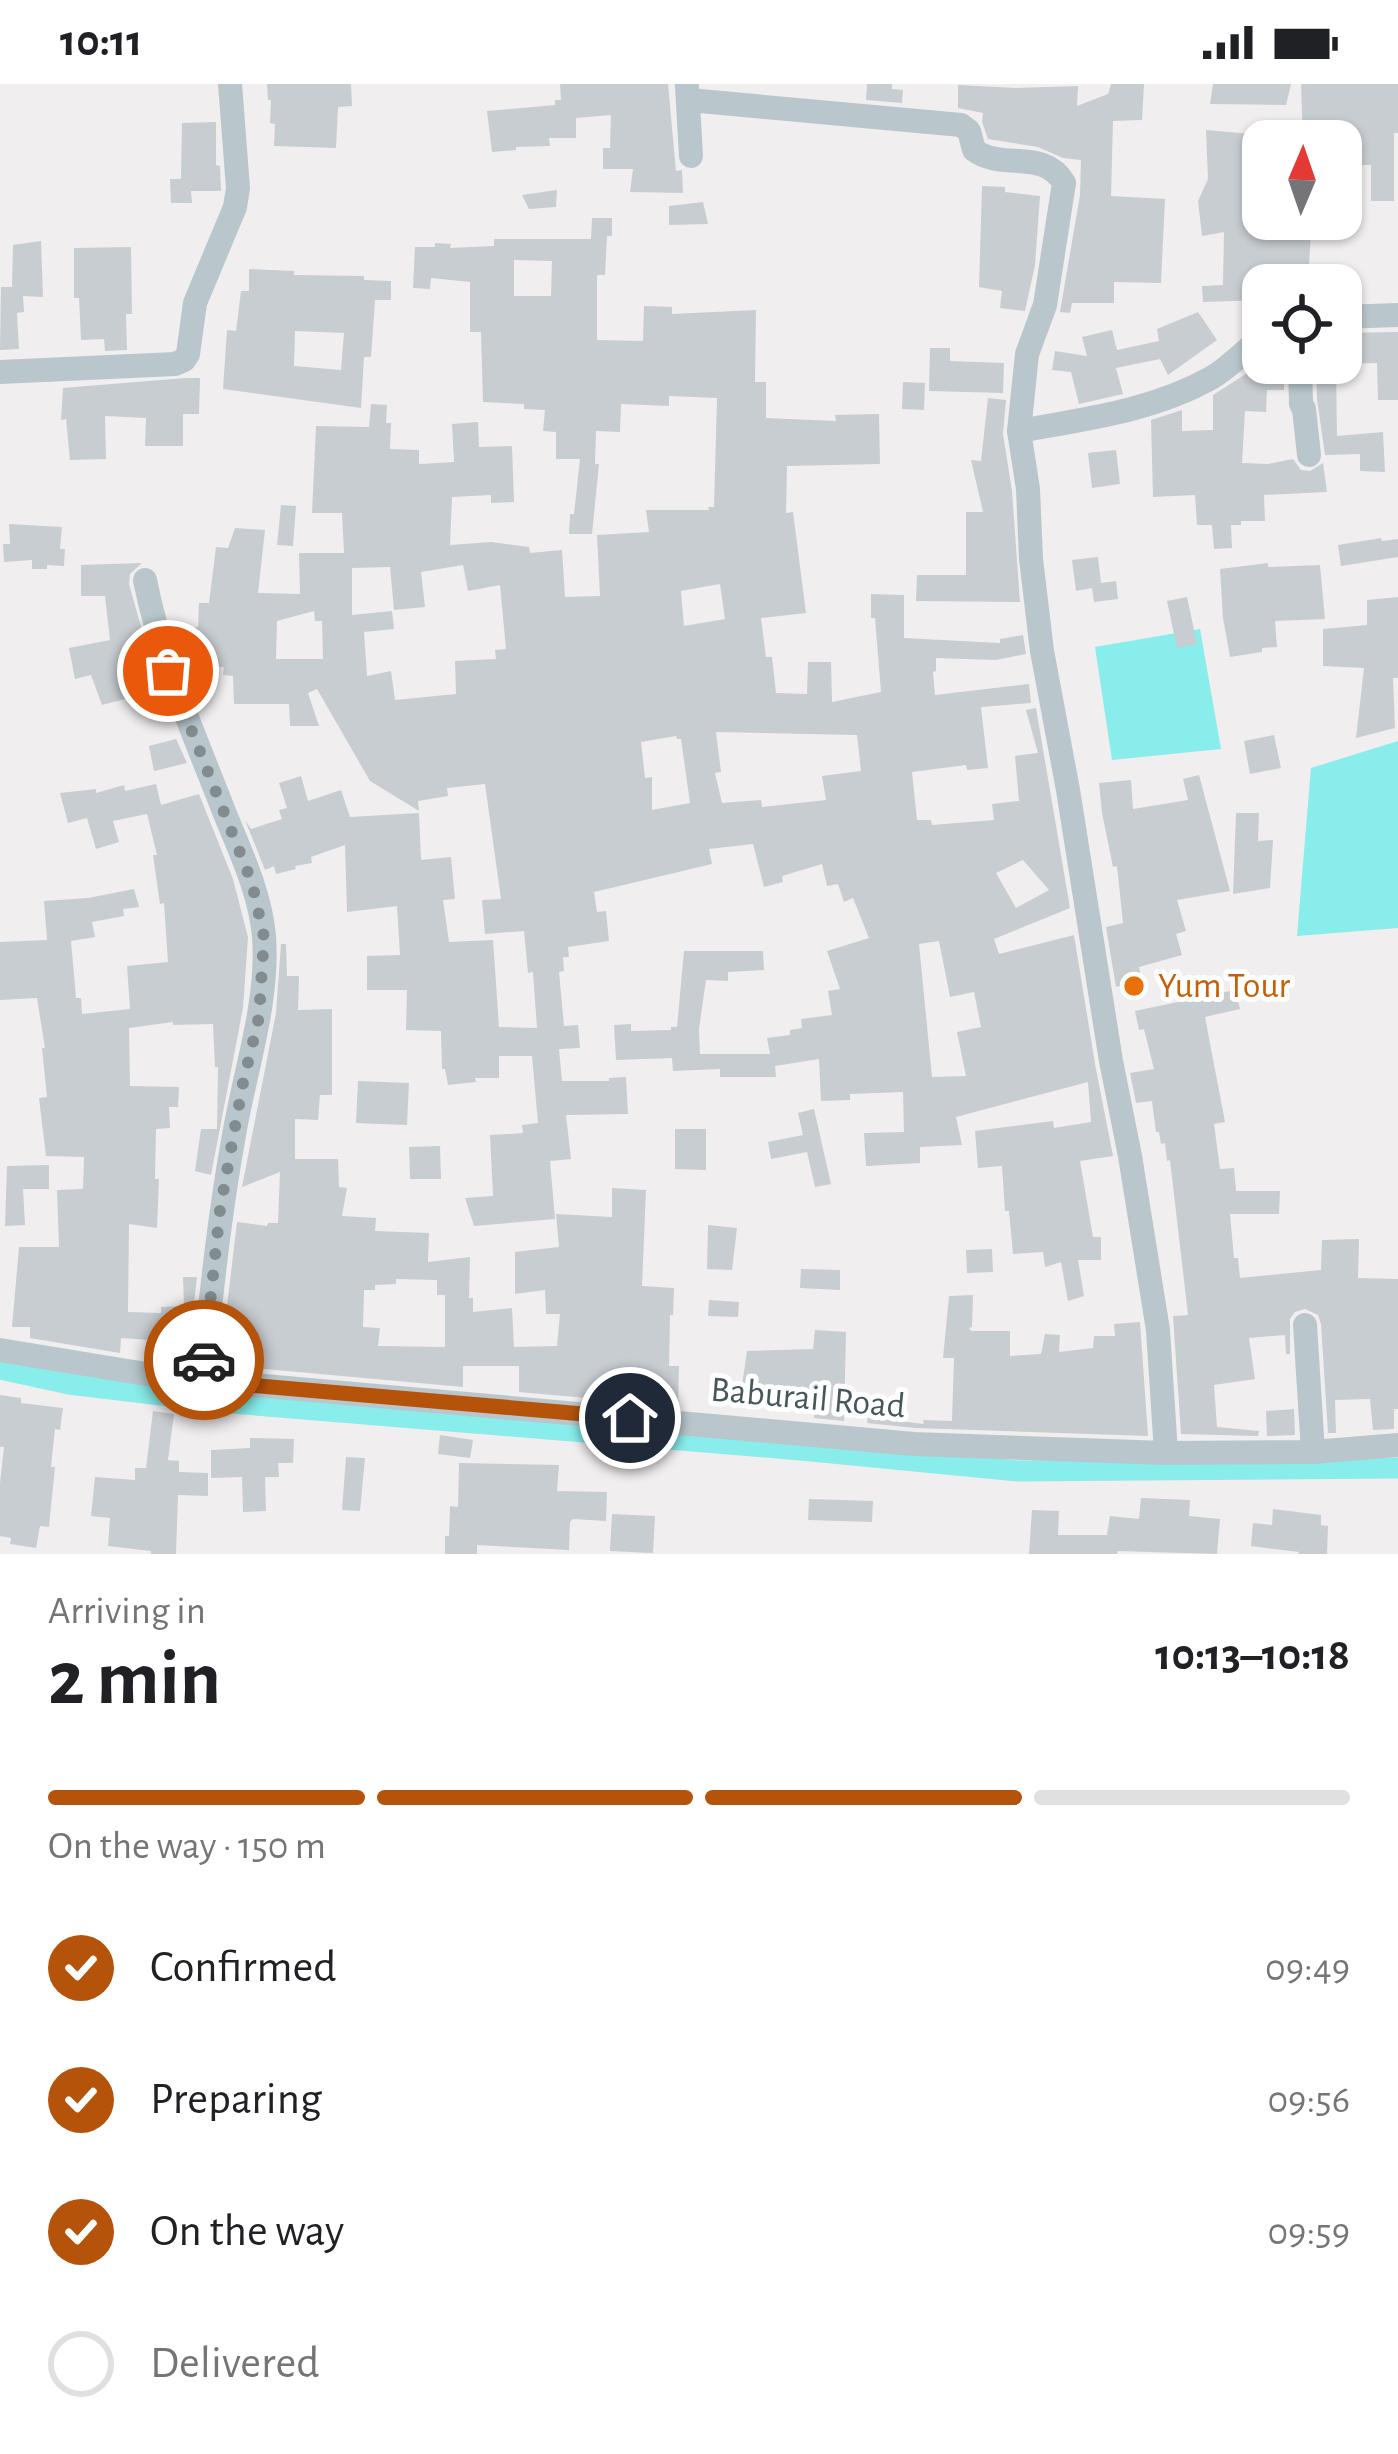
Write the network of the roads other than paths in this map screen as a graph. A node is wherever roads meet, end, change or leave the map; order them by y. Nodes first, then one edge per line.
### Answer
1 (230, 84) edge
2 (687, 92) edge
3 (691, 156) dead end
4 (1398, 315) edge
5 (1362, 316) edge
6 (1242, 353) edge
7 (0, 373) edge
8 (1301, 384) edge
9 (1019, 431) junction
10 (1310, 455) dead end
11 (145, 580) dead end
12 (1305, 1325) dead end
13 (0, 1350) edge
14 (202, 1381) junction
15 (1398, 1444) edge
16 (1313, 1452) junction
17 (1166, 1453) junction

1 - 7 street
2 - 3 street
2 - 9 street
4 - 5 street
6 - 9 street
8 - 10 street
9 - 17 street
11 - 14 street
12 - 16 street
13 - 14 street, Baburail Road
14 - 17 street, Baburail Road
15 - 16 street, Baburail Road
16 - 17 street, Baburail Road

